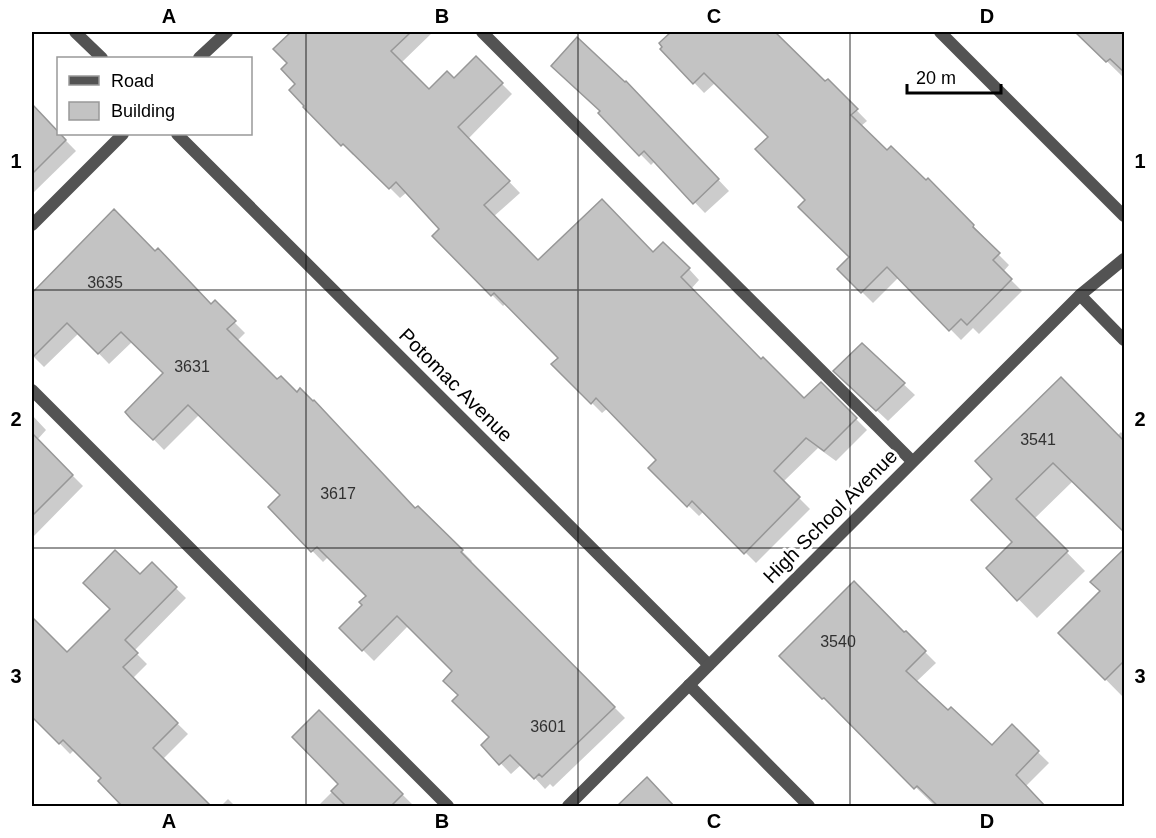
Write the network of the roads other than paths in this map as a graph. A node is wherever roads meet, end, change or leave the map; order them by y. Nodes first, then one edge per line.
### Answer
1 (75, 32) edge
2 (227, 32) edge
3 (482, 32) edge
4 (940, 32) edge
5 (101, 57) edge
6 (200, 57) edge
7 (122, 135) edge
8 (178, 135) edge
9 (1125, 216) edge
10 (32, 225) edge
11 (1125, 259) edge
12 (1080, 295) junction
13 (1125, 340) edge
14 (32, 390) edge
15 (912, 461) junction
16 (709, 665) junction
17 (689, 685) junction
18 (448, 807) edge
19 (568, 807) edge
20 (809, 807) edge

1 - 5 street
2 - 6 street
3 - 15 street
4 - 9 street
7 - 10 street
8 - 16 street, Potomac Avenue
11 - 12 street, High School Avenue
12 - 13 street
12 - 15 street, High School Avenue
14 - 18 street
15 - 16 street, High School Avenue
16 - 17 street, High School Avenue
17 - 19 street, High School Avenue
17 - 20 street

